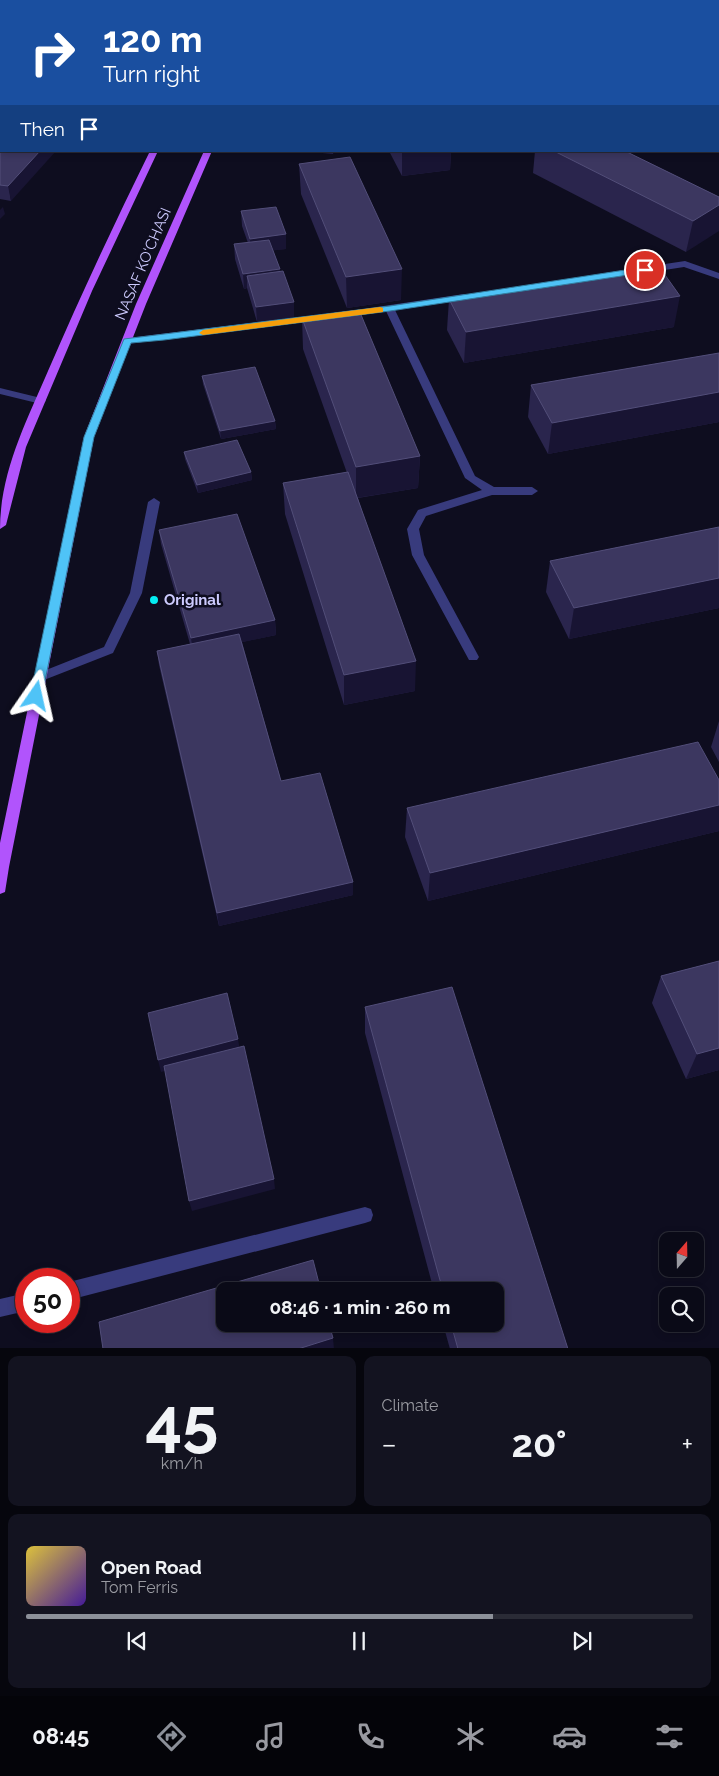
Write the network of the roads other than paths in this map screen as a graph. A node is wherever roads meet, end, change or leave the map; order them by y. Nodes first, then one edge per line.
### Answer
1 (154, 152) edge
2 (208, 152) edge
3 (636, 271) edge
4 (719, 276) edge
5 (479, 295) edge
6 (390, 309) junction
7 (127, 340) junction
8 (0, 391) edge
9 (41, 401) junction
10 (492, 491) junction
11 (532, 491) dead end
12 (154, 502) dead end
13 (0, 525) edge
14 (473, 657) dead end
15 (40, 677) junction
16 (0, 888) edge
17 (365, 1215) dead end
18 (80, 1288) edge
19 (15, 1305) edge
20 (0, 1308) edge

1 - 9 main road
2 - 7 main road, NASAF KO‘CHASI
3 - 4 lane
5 - 6 lane
6 - 7 lane
6 - 10 lane
7 - 15 main road, NASAF KO‘CHASI
8 - 9 lane
9 - 13 main road
10 - 11 lane
10 - 14 lane
12 - 15 lane
15 - 16 main road, NASAF KO‘CHASI
17 - 18 lane
19 - 20 lane

